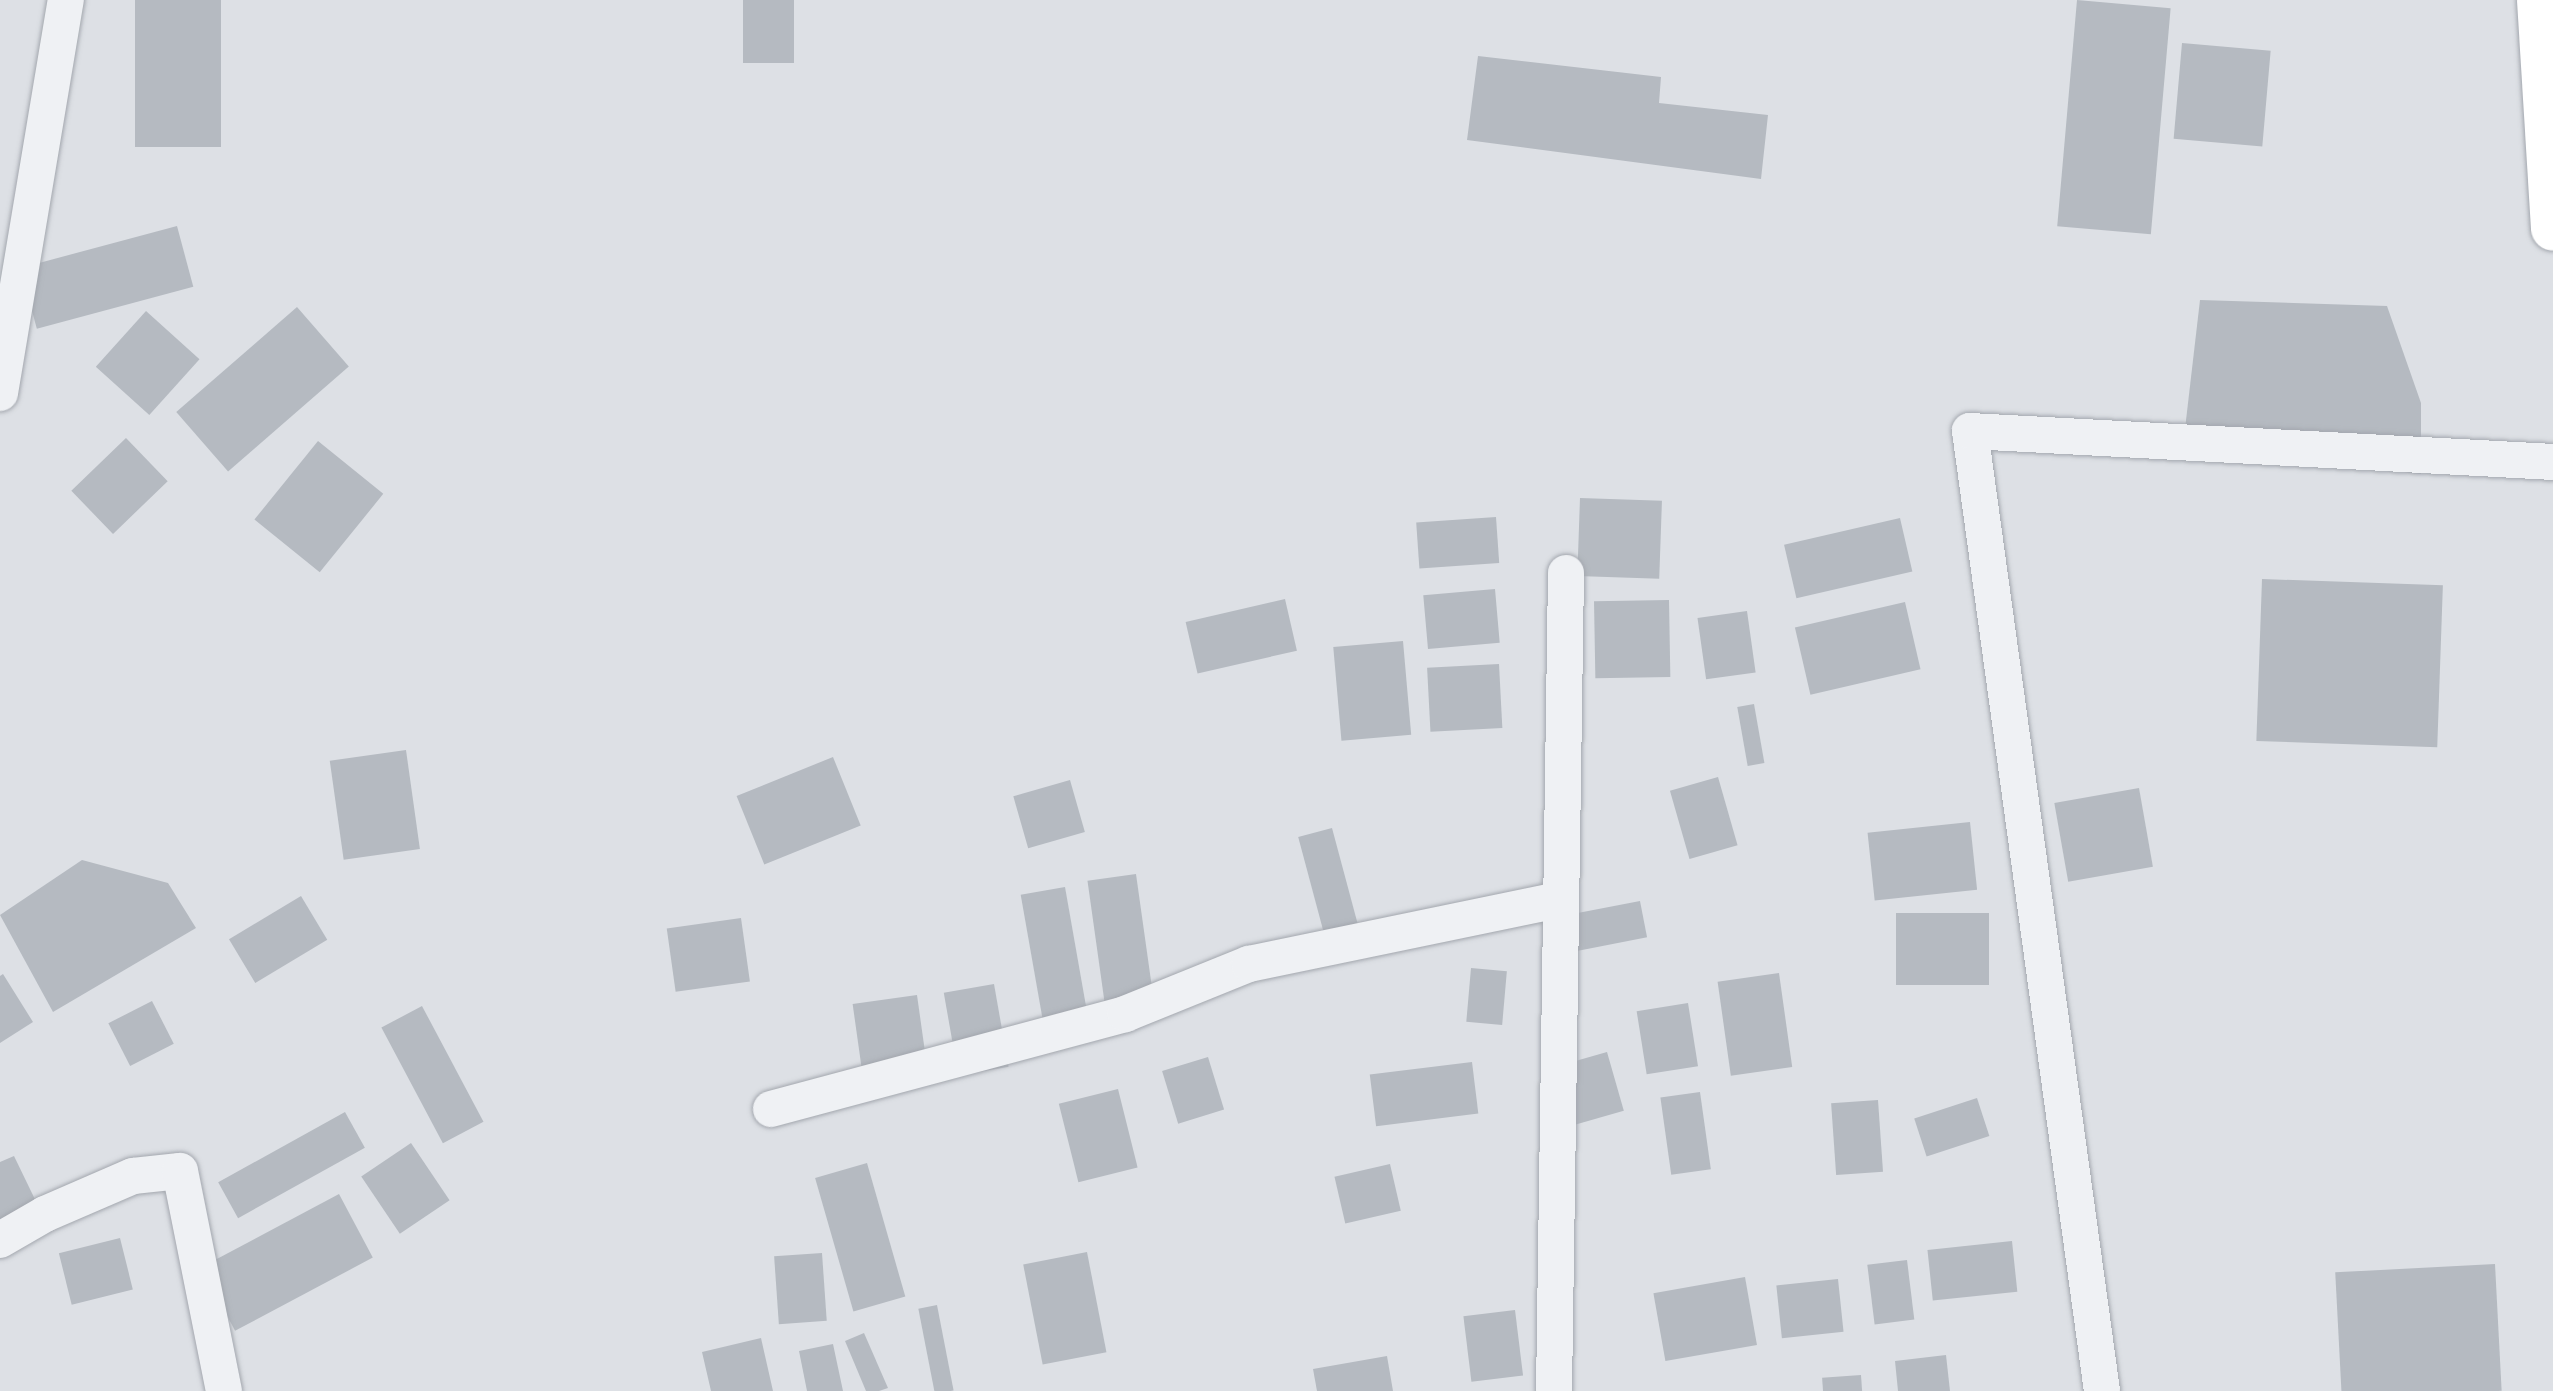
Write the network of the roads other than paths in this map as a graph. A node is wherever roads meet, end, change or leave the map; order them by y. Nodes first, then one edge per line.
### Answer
1 (66, 0) edge
2 (2539, 0) edge
3 (2553, 229) edge
4 (0, 393) edge
5 (2553, 462) edge
6 (1566, 573) dead end
7 (1559, 900) junction
8 (771, 1109) dead end
9 (0, 1240) edge
10 (224, 1391) edge
11 (1554, 1391) edge
12 (2102, 1391) edge

1 - 4 street
2 - 3 highway
5 - 12 street
6 - 7 street
7 - 8 street
7 - 11 street
9 - 10 street

